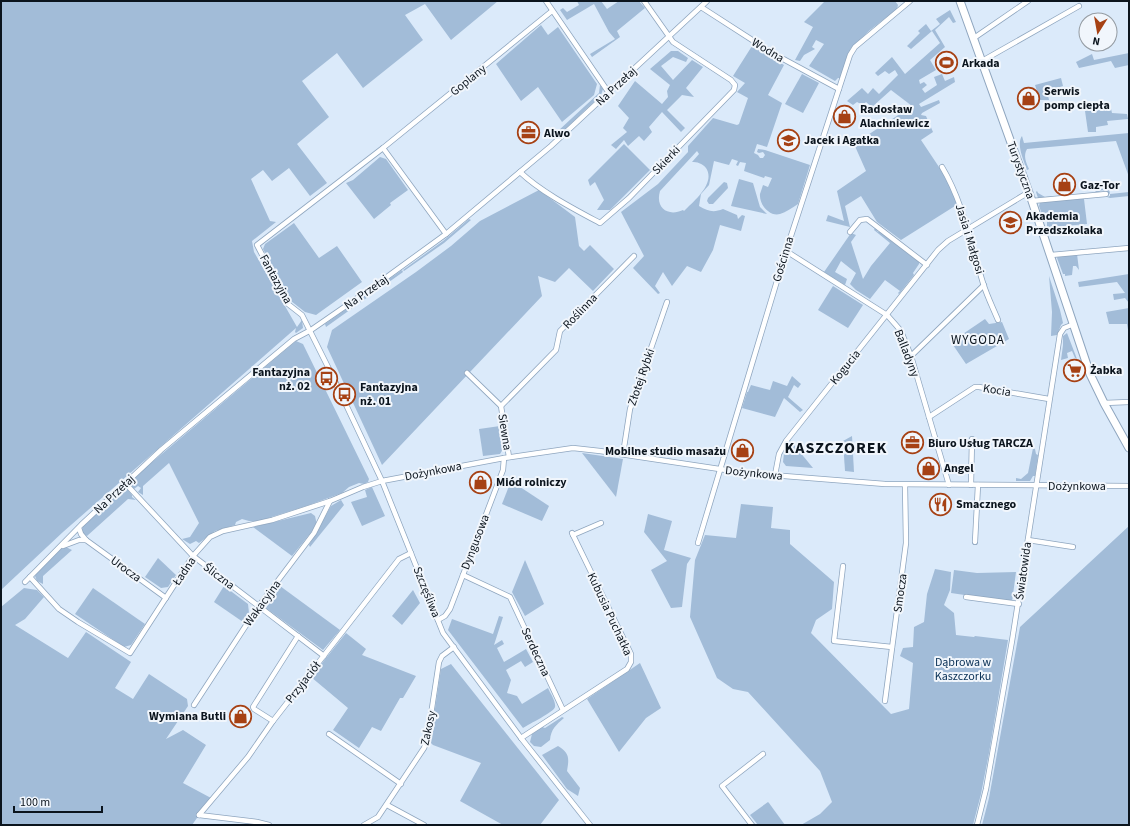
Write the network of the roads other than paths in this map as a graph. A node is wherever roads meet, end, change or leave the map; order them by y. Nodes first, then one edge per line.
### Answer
1 (546, 1) edge
2 (644, 1) edge
3 (707, 1) edge
4 (910, 1) edge
5 (960, 1) edge
6 (1028, 1) edge
7 (1078, 6) dead end
8 (701, 7) junction
9 (552, 11) junction
10 (669, 37) junction
11 (974, 38) junction
12 (982, 61) junction
13 (839, 89) junction
14 (609, 93) junction
15 (383, 148) junction
16 (942, 167) dead end
17 (520, 172) junction
18 (1029, 192) junction
19 (1106, 194) dead end
20 (1032, 201) junction
21 (967, 229) junction
22 (850, 232) dead end
23 (446, 234) junction
24 (257, 245) joint
25 (1129, 248) edge
26 (786, 251) junction
27 (1051, 255) junction
28 (634, 256) dead end
29 (927, 265) junction
30 (984, 285) junction
31 (668, 302) dead end
32 (887, 315) junction
33 (998, 320) dead end
34 (1074, 324) junction
35 (311, 330) junction
36 (911, 356) junction
37 (467, 373) dead end
38 (1049, 399) junction
39 (1129, 402) edge
40 (1104, 403) junction
41 (501, 406) junction
42 (929, 416) junction
43 (972, 439) dead end
44 (1129, 448) edge
45 (623, 454) junction
46 (507, 458) junction
47 (720, 469) junction
48 (775, 475) junction
49 (382, 481) junction
50 (125, 484) junction
51 (905, 485) junction
52 (949, 485) junction
53 (971, 485) junction
54 (978, 486) junction
55 (1036, 486) junction
56 (1129, 486) edge
57 (330, 501) junction
58 (601, 523) dead end
59 (79, 528) junction
60 (86, 540) junction
61 (1028, 540) junction
62 (975, 542) dead end
63 (698, 543) dead end
64 (60, 547) junction
65 (1074, 547) dead end
66 (411, 553) junction
67 (193, 556) junction
68 (843, 566) dead end
69 (463, 575) junction
70 (30, 577) junction
71 (25, 582) dead end
72 (966, 597) dead end
73 (166, 598) junction
74 (1018, 604) junction
75 (258, 607) junction
76 (438, 620) junction
77 (298, 636) junction
78 (454, 647) junction
79 (892, 647) junction
80 (324, 656) junction
81 (885, 701) dead end
82 (194, 705) dead end
83 (563, 710) junction
84 (273, 721) junction
85 (329, 734) dead end
86 (521, 738) junction
87 (763, 754) dead end
88 (401, 784) junction
89 (388, 805) junction
90 (269, 825) edge
91 (364, 825) edge
92 (424, 825) edge
93 (590, 825) edge
94 (752, 825) edge
95 (977, 825) edge

1 - 9 street
2 - 10 street
3 - 8 street, Na Przełaj
4 - 13 street, Gościnna
5 - 11 main road, Turystyczna
6 - 11 street
7 - 12 street
8 - 10 street, Na Przełaj
8 - 13 street, Wodna
9 - 14 street
9 - 15 street, Goplany
10 - 14 street, Na Przełaj
10 - 17 street, Skierki
11 - 12 main road, Turystyczna
12 - 18 main road, Turystyczna
13 - 26 street, Gościnna
14 - 17 street, Na Przełaj
15 - 23 street
15 - 24 street, Goplany
16 - 21 street, Jasia i Małgosi
17 - 23 street, Na Przełaj
18 - 20 main road, Turystyczna
18 - 21 street, Kogucia
19 - 20 street
20 - 27 main road, Turystyczna
21 - 29 street, Kogucia
21 - 30 street, Jasia i Małgosi
22 - 29 street
23 - 35 street, Na Przełaj
24 - 35 street, Fantazyjna
25 - 27 street
26 - 32 street, Balladyny
26 - 47 street, Gościnna
27 - 34 main road, Turystyczna
28 - 41 street, Roślinna
29 - 32 street, Kogucia
30 - 33 street
30 - 36 street, Jasia i Małgosi
31 - 45 street, Złotej Rybki
32 - 36 street, Balladyny
32 - 48 street, Kogucia
34 - 38 street, Światowida
34 - 40 main road, Turystyczna
35 - 49 street, Szczęśliwa
35 - 50 street, Na Przełaj
36 - 42 street, Balladyny
37 - 41 street, Siewna
38 - 42 street, Kocia
38 - 55 street, Światowida
39 - 40 street
40 - 44 main road, Turystyczna
41 - 46 street, Siewna
42 - 52 street, Balladyny
43 - 53 street
45 - 46 street, Dożynkowa
45 - 47 street, Dożynkowa
46 - 49 street, Dożynkowa
46 - 69 street, Dyngusowa
47 - 48 street, Dożynkowa
47 - 63 street, Gościnna
48 - 51 street, Dożynkowa
49 - 57 street, Ładna
49 - 66 street, Szczęśliwa
50 - 59 street, Na Przełaj
50 - 67 street, Śliczna
51 - 52 street, Dożynkowa
51 - 79 street, Smocza
52 - 53 street, Dożynkowa
53 - 54 street, Dożynkowa
54 - 55 street, Dożynkowa
54 - 62 street
55 - 56 street, Dożynkowa
55 - 61 street, Światowida
57 - 67 street, Ładna
57 - 75 street, Wakacyjna
58 - 83 street, Kubusia Puchatka
59 - 60 street, Urocza
59 - 64 street, Na Przełaj
60 - 64 street
60 - 73 street, Urocza
61 - 65 street
61 - 74 street, Światowida
64 - 70 street, Na Przełaj
66 - 76 street, Szczęśliwa
66 - 80 street, Przyjaciół
67 - 73 street, Ładna
67 - 75 street, Śliczna
68 - 79 street
69 - 76 street, Dyngusowa
69 - 83 street, Serdeczna
70 - 71 street, Na Przełaj
70 - 73 street, Ładna
72 - 74 street
74 - 95 street, Światowida
75 - 77 street, Śliczna
75 - 82 street, Wakacyjna
76 - 78 street, Szczęśliwa
77 - 80 street, Śliczna
77 - 84 street
78 - 86 street, Szczęśliwa
78 - 88 street, Zakosy
79 - 81 street, Smocza
80 - 84 street, Przyjaciół
83 - 86 street
84 - 90 street, Przyjaciół
85 - 88 street
86 - 93 street, Szczęśliwa
87 - 94 street
88 - 89 street, Zakosy
89 - 91 street, Zakosy
89 - 92 street

